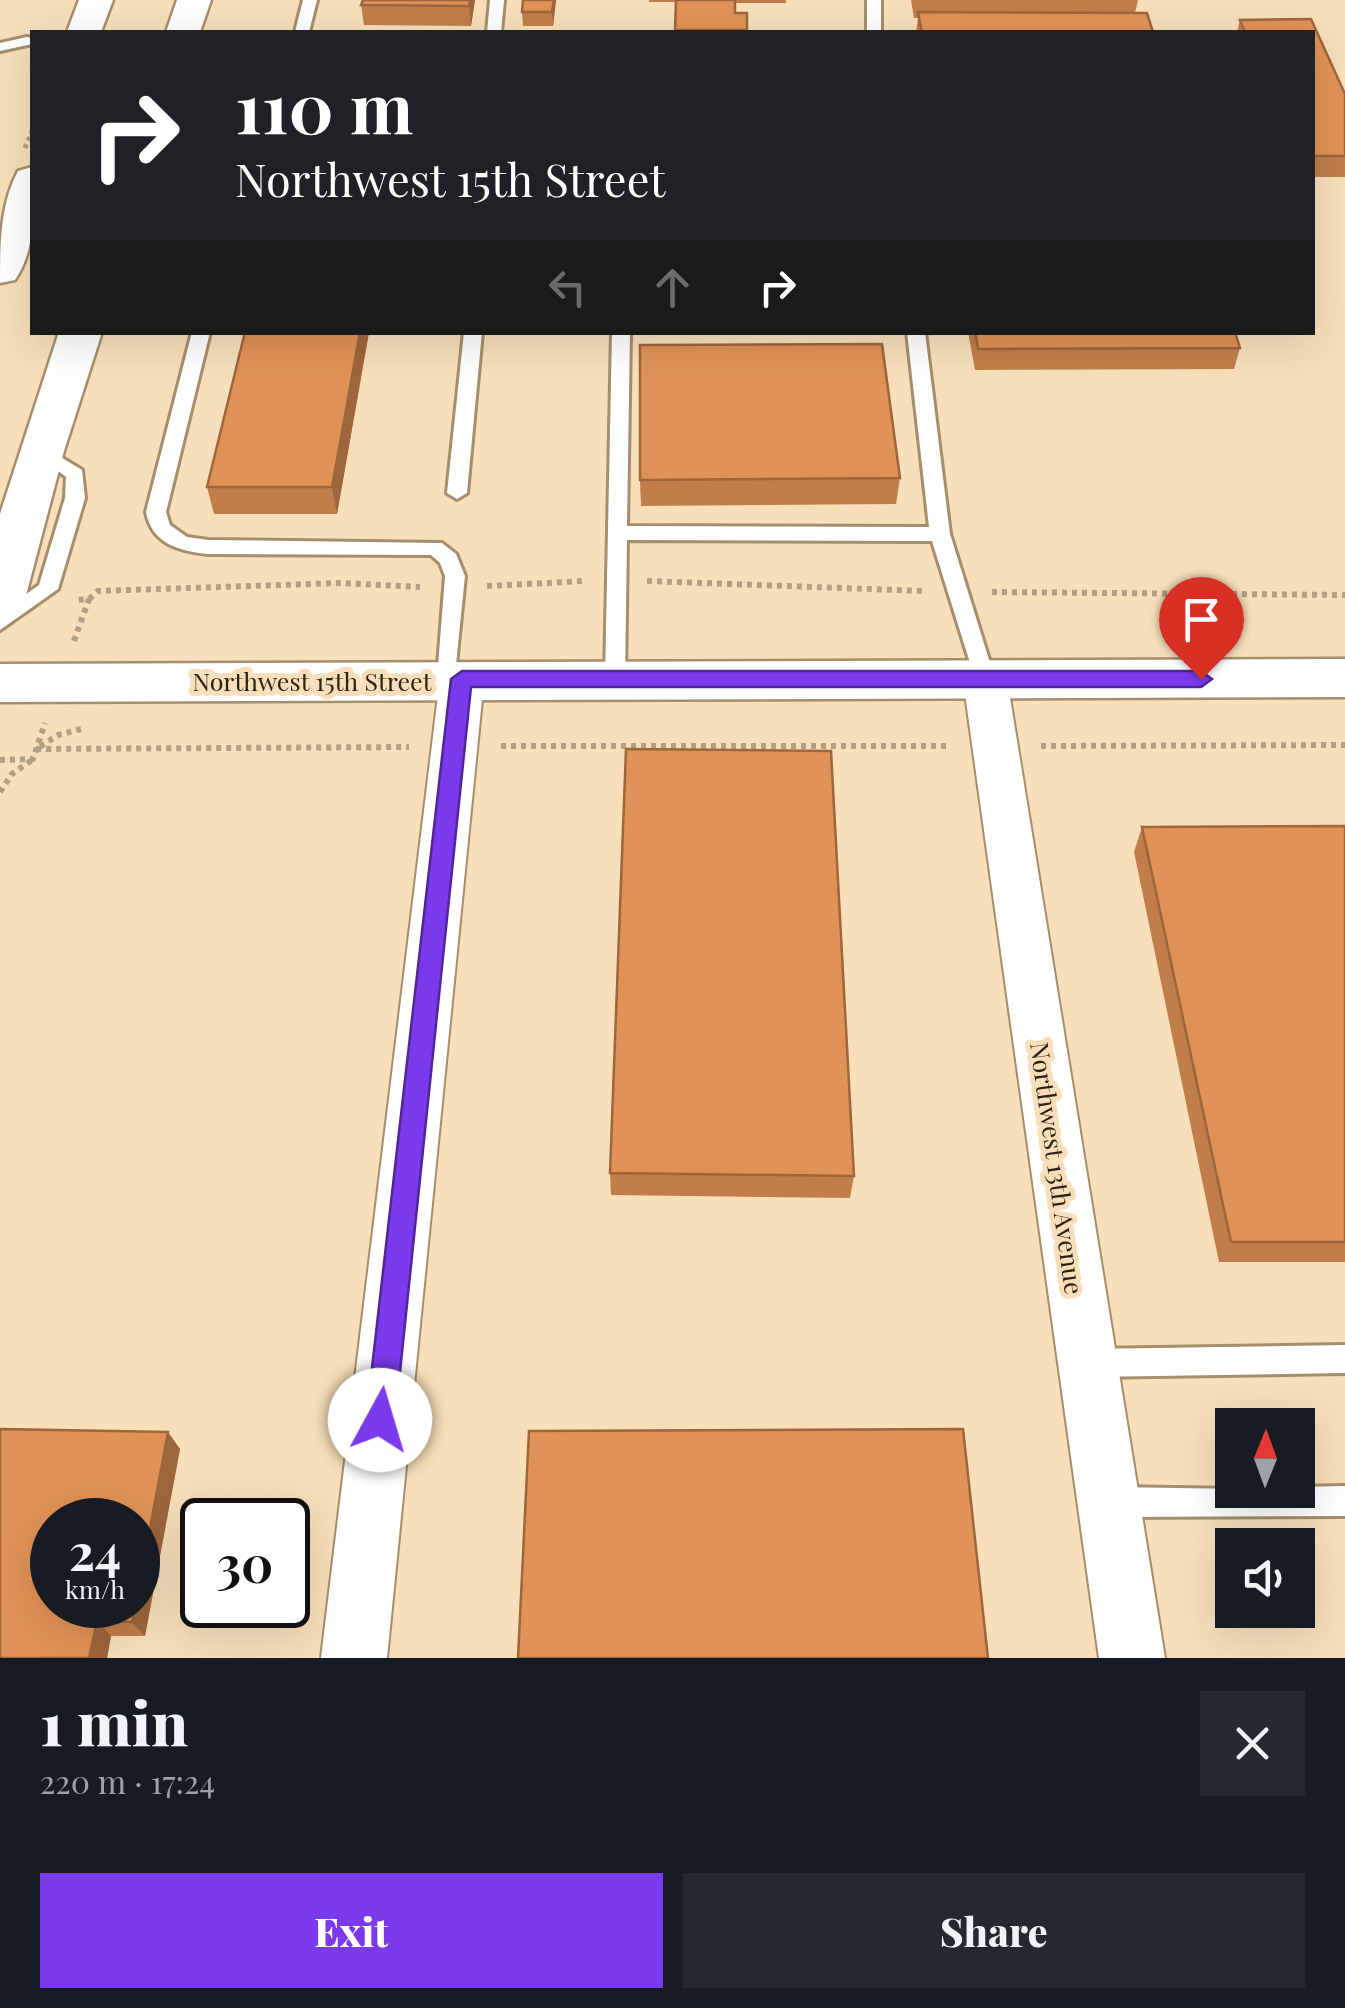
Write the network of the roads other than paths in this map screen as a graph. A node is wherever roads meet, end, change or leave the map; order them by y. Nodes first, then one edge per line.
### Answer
1 (96, 0) edge
2 (194, 0) edge
3 (310, 0) edge
4 (497, 0) edge
5 (874, 0) edge
6 (85, 30) edge
7 (184, 30) edge
8 (302, 30) edge
9 (494, 30) edge
10 (874, 30) edge
11 (26, 42) dead end
12 (0, 47) edge
13 (30, 185) edge
14 (0, 271) edge
15 (46, 335) edge
16 (80, 335) edge
17 (200, 335) edge
18 (474, 335) edge
19 (621, 335) edge
20 (916, 335) edge
21 (41, 451) junction
22 (457, 493) dead end
23 (616, 534) junction
24 (940, 534) junction
25 (0, 599) edge
26 (0, 622) edge
27 (1345, 678) edge
28 (454, 679) junction
29 (614, 679) junction
30 (985, 679) junction
31 (0, 683) edge
32 (1345, 1359) edge
33 (1088, 1363) junction
34 (1345, 1501) edge
35 (1109, 1502) junction
36 (354, 1658) edge
37 (1132, 1658) edge

1 - 6 street
2 - 7 street
3 - 8 lane
4 - 9 lane
5 - 10 lane
11 - 12 lane
13 - 14 street
15 - 21 street
16 - 21 street
17 - 28 lane
18 - 22 lane
19 - 23 lane
20 - 24 lane
21 - 25 street
21 - 26 lane
23 - 24 lane
23 - 29 lane
24 - 30 lane
27 - 30 street, Northwest 15th Street
28 - 29 street, Northwest 15th Street
28 - 31 street, Northwest 15th Street
28 - 36 street
29 - 30 street, Northwest 15th Street
30 - 33 street, Northwest 13th Avenue
32 - 33 lane
33 - 35 street, Northwest 13th Avenue
34 - 35 lane
35 - 37 street, Northwest 13th Avenue

